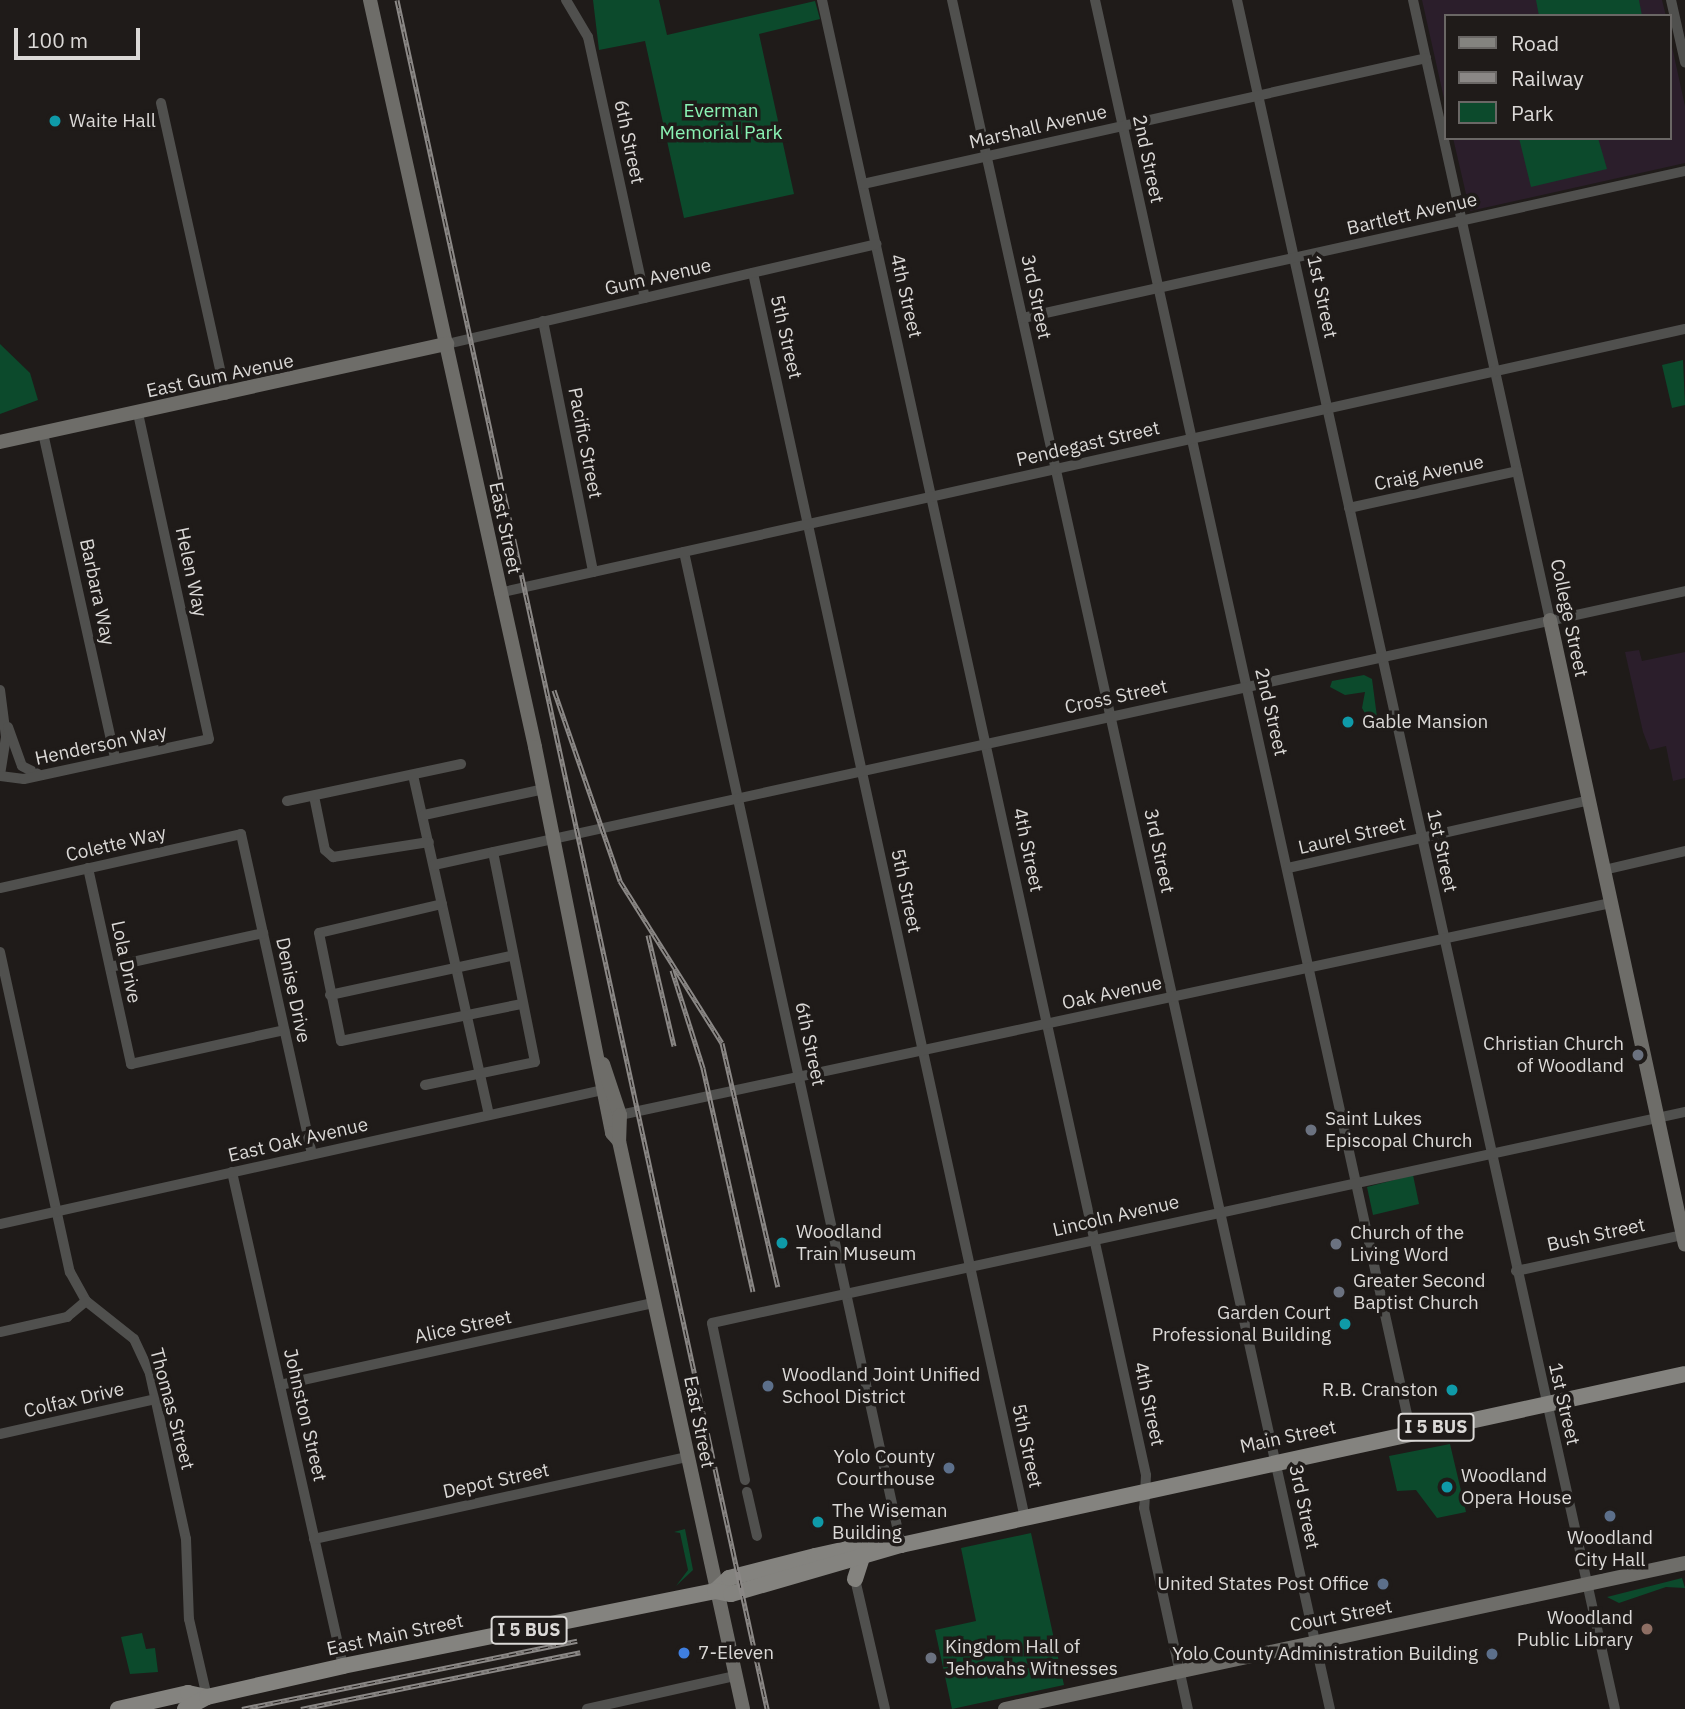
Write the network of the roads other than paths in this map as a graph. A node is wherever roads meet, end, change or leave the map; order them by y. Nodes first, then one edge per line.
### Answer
1 (370, 0) edge
2 (822, 0) edge
3 (952, 0) edge
4 (1095, 0) edge
5 (1237, 0) edge
6 (1413, 0) edge
7 (570, 1) edge
8 (1671, 3) edge
9 (1685, 3) edge
10 (1426, 58) junction
11 (1685, 62) edge
12 (1260, 96) junction
13 (161, 103) dead end
14 (1121, 125) junction
15 (1444, 140) edge
16 (1444, 140) edge
17 (987, 156) junction
18 (1685, 171) edge
19 (863, 184) junction
20 (1462, 221) junction
21 (876, 244) junction
22 (1295, 258) junction
23 (753, 273) junction
24 (1160, 288) junction
25 (645, 298) junction
26 (1023, 318) junction
27 (543, 321) junction
28 (1685, 329) edge
29 (447, 344) junction
30 (1494, 371) junction
31 (226, 395) junction
32 (1328, 408) junction
33 (138, 413) junction
34 (43, 433) junction
35 (1192, 438) junction
36 (0, 442) edge
37 (1056, 468) junction
38 (1517, 471) junction
39 (933, 496) junction
40 (1349, 508) junction
41 (809, 524) junction
42 (684, 552) junction
43 (593, 572) junction
44 (1685, 591) edge
45 (499, 593) junction
46 (1550, 620) junction
47 (1382, 658) junction
48 (1248, 687) junction
49 (0, 690) edge
50 (1111, 715) junction
51 (5, 718) junction
52 (209, 739) joint
53 (987, 743) junction
54 (116, 759) junction
55 (461, 764) dead end
56 (862, 771) junction
57 (0, 774) edge
58 (44, 775) junction
59 (413, 775) junction
60 (544, 789) junction
61 (314, 796) junction
62 (738, 798) junction
63 (1589, 800) junction
64 (287, 801) dead end
65 (424, 815) junction
66 (240, 834) joint
67 (555, 838) junction
68 (1421, 838) junction
69 (429, 842) junction
70 (1685, 851) edge
71 (493, 852) junction
72 (434, 865) junction
73 (88, 868) junction
74 (1288, 868) junction
75 (1604, 870) junction
76 (0, 888) edge
77 (1611, 903) junction
78 (442, 904) junction
79 (263, 933) junction
80 (1444, 941) junction
81 (0, 952) edge
82 (511, 956) junction
83 (110, 967) junction
84 (455, 968) junction
85 (1311, 970) junction
86 (330, 995) junction
87 (1173, 998) junction
88 (522, 1003) junction
89 (465, 1015) junction
90 (1048, 1024) junction
91 (284, 1030) junction
92 (923, 1050) junction
93 (603, 1063) junction
94 (481, 1072) junction
95 (799, 1076) junction
96 (425, 1085) dead end
97 (603, 1090) junction
98 (1685, 1112) edge
99 (489, 1115) junction
100 (620, 1115) junction
101 (1658, 1115) junction
102 (620, 1141) junction
103 (1490, 1150) junction
104 (312, 1154) junction
105 (232, 1172) junction
106 (1357, 1180) junction
107 (1221, 1211) junction
108 (56, 1212) junction
109 (0, 1224) edge
110 (1095, 1239) junction
111 (1684, 1240) edge
112 (970, 1266) junction
113 (1516, 1270) junction
114 (847, 1294) junction
115 (86, 1301) junction
116 (654, 1303) junction
117 (0, 1332) edge
118 (1685, 1374) edge
119 (280, 1385) junction
120 (155, 1399) junction
121 (1546, 1404) junction
122 (1411, 1432) junction
123 (0, 1434) edge
124 (686, 1457) junction
125 (1276, 1461) junction
126 (745, 1480) dead end
127 (1145, 1491) junction
128 (747, 1492) dead end
129 (1025, 1518) junction
130 (757, 1536) dead end
131 (314, 1539) junction
132 (903, 1544) junction
133 (862, 1557) junction
134 (1685, 1563) edge
135 (839, 1564) junction
136 (855, 1579) junction
137 (1587, 1584) junction
138 (715, 1591) junction
139 (1315, 1641) junction
140 (343, 1666) junction
141 (1180, 1670) junction
142 (735, 1676) junction
143 (207, 1697) junction
144 (619, 1705) edge
145 (118, 1709) edge
146 (185, 1709) edge
147 (587, 1709) edge
148 (743, 1709) edge
149 (885, 1709) edge
150 (1006, 1709) edge
151 (1188, 1709) edge
152 (1330, 1709) edge
153 (1615, 1709) edge

1 - 29 main road, East Street
2 - 19 street, 4th Street
3 - 17 street, 3rd Street
4 - 14 street, 2nd Street
5 - 12 street, 1st Street
6 - 10 street, College Street
7 - 25 street, 6th Street
8 - 9 street
8 - 11 street
10 - 12 street, Marshall Avenue
10 - 16 street, College Street
12 - 14 street, Marshall Avenue
12 - 22 street, 1st Street
13 - 31 street
14 - 17 street, Marshall Avenue
14 - 24 street, 2nd Street
15 - 20 street, College Street
17 - 19 street, Marshall Avenue
17 - 26 street, 3rd Street
18 - 20 street, Bartlett Avenue
19 - 21 street, 4th Street
20 - 22 street, Bartlett Avenue
20 - 30 street, College Street
21 - 23 street, Gum Avenue
21 - 39 street, 4th Street
22 - 24 street, Bartlett Avenue
22 - 32 street, 1st Street
23 - 25 street, Gum Avenue
23 - 41 street, 5th Street
24 - 26 street, Bartlett Avenue
24 - 35 street, 2nd Street
25 - 27 street, Gum Avenue
26 - 37 street, 3rd Street
27 - 29 street, Gum Avenue
27 - 43 street, Pacific Street
28 - 30 street, Pendegast Street
29 - 31 main road, East Gum Avenue
29 - 45 main road, East Street
30 - 32 street, Pendegast Street
30 - 38 street, College Street
31 - 33 main road, East Gum Avenue
32 - 35 street, Pendegast Street
32 - 40 street, 1st Street
33 - 34 main road, East Gum Avenue
33 - 52 street, Helen Way
34 - 36 main road, East Gum Avenue
34 - 54 street, Barbara Way
35 - 37 street, Pendegast Street
35 - 48 street, 2nd Street
37 - 39 street, Pendegast Street
37 - 50 street, 3rd Street
38 - 40 street, Craig Avenue
38 - 46 street, College Street
39 - 41 street, Pendegast Street
39 - 53 street, 4th Street
40 - 47 street, 1st Street
41 - 42 street, Pendegast Street
41 - 56 street, 5th Street
42 - 43 street, Pendegast Street
42 - 62 street, 6th Street
43 - 45 street, Pendegast Street
44 - 46 street, Cross Street
45 - 60 main road, East Street
46 - 47 street, Cross Street
46 - 63 main road, College Street
47 - 48 street, Cross Street
47 - 68 street, 1st Street
48 - 50 street, Cross Street
48 - 74 street, 2nd Street
49 - 51 street
50 - 53 street, Cross Street
50 - 87 street, 3rd Street
51 - 57 street
51 - 58 street
52 - 54 street, Henderson Way
53 - 56 street, Cross Street
53 - 90 street, 4th Street
54 - 58 street, Henderson Way
55 - 59 street
56 - 62 street, Cross Street
56 - 92 street, 5th Street
57 - 58 street, Henderson Way
59 - 61 street
59 - 65 street
60 - 65 street
60 - 67 main road, East Street
61 - 64 street
61 - 69 street
62 - 67 street, Cross Street
62 - 95 street, 6th Street
63 - 68 street, Laurel Street
63 - 75 main road, College Street
65 - 69 street
66 - 73 street, Colette Way
66 - 79 street, Denise Drive
67 - 71 street, Cross Street
67 - 93 main road, East Street
68 - 74 street, Laurel Street
68 - 80 street, 1st Street
69 - 72 street
70 - 75 street
71 - 72 street, Cross Street
71 - 82 street
72 - 78 street
73 - 76 street, Colette Way
73 - 83 street, Lola Drive
74 - 85 street, 2nd Street
75 - 77 main road, College Street
77 - 80 street, Oak Avenue
77 - 101 main road, College Street
78 - 84 street
78 - 86 street
79 - 83 street
79 - 91 street, Denise Drive
80 - 85 street, Oak Avenue
80 - 103 street, 1st Street
81 - 108 street, Thomas Street
82 - 84 street
82 - 88 street
83 - 91 street, Lola Drive
84 - 86 street
84 - 89 street
85 - 87 street, Oak Avenue
85 - 106 street, 2nd Street
86 - 89 street
87 - 90 street, Oak Avenue
87 - 107 street, 3rd Street
88 - 89 street
88 - 94 street
89 - 94 street
90 - 92 street, Oak Avenue
90 - 110 street, 4th Street
91 - 104 street, Denise Drive
92 - 95 street, Oak Avenue
92 - 112 street, 5th Street
93 - 97 main road, East Street
93 - 100 main road, East Street
94 - 96 street
94 - 99 street
95 - 100 street, Oak Avenue
95 - 114 street, 6th Street
97 - 99 street, East Oak Avenue
97 - 102 main road, East Street
98 - 101 street, Lincoln Avenue
99 - 104 street, East Oak Avenue
100 - 102 main road, East Street
101 - 103 street, Lincoln Avenue
101 - 111 main road, College Street
102 - 116 main road, East Street
103 - 106 street, Lincoln Avenue
103 - 113 street, 1st Street
104 - 105 street, East Oak Avenue
105 - 108 street, East Oak Avenue
105 - 119 street, Johnston Street
106 - 107 street, Lincoln Avenue
106 - 122 street, 2nd Street
107 - 110 street, Lincoln Avenue
107 - 125 street, 3rd Street
108 - 109 street, East Oak Avenue
108 - 115 street, Thomas Street
110 - 112 street, Lincoln Avenue
110 - 127 street, 4th Street
111 - 113 street, Bush Street
112 - 114 street, Lincoln Avenue
112 - 129 street, 5th Street
113 - 121 street, 1st Street
114 - 126 street, Lincoln Avenue
114 - 132 street, 6th Street
115 - 117 street
115 - 120 street, Thomas Street
116 - 119 street, Alice Street
116 - 124 main road, East Street
118 - 121 main road, Main Street / I 5 BUS
119 - 131 street, Johnston Street
120 - 123 street, Colfax Drive
120 - 143 street, Thomas Street
121 - 122 main road, Main Street / I 5 BUS
121 - 137 street, 1st Street
122 - 125 main road, Main Street / I 5 BUS
124 - 131 street, Depot Street
124 - 138 main road, East Street
125 - 127 main road, Main Street / I 5 BUS
125 - 139 street, 3rd Street
127 - 129 main road, Main Street / I 5 BUS
127 - 141 street, 4th Street
128 - 130 street
129 - 132 main road, Main Street / I 5 BUS
131 - 140 street, Johnston Street
132 - 133 main road, Main Street / I 5 BUS
132 - 138 main road, Main Street / I 5 BUS
133 - 135 main road, Main Street / I 5 BUS
133 - 136 main road
134 - 137 main road, Court Street
135 - 136 main road
135 - 138 main road, Main Street / I 5 BUS
136 - 149 street
137 - 139 main road, Court Street
137 - 153 street, 1st Street
138 - 140 main road, East Main Street / I 5 BUS
138 - 142 main road, East Street
139 - 141 main road, Court Street
139 - 152 street, 3rd Street
140 - 143 main road, East Main Street / I 5 BUS
141 - 150 main road, Court Street
141 - 151 street, 4th Street
142 - 144 street
142 - 148 main road, East Street
143 - 145 main road, East Main Street / I 5 BUS
143 - 146 main road, East Main Street / I 5 BUS
144 - 147 street

